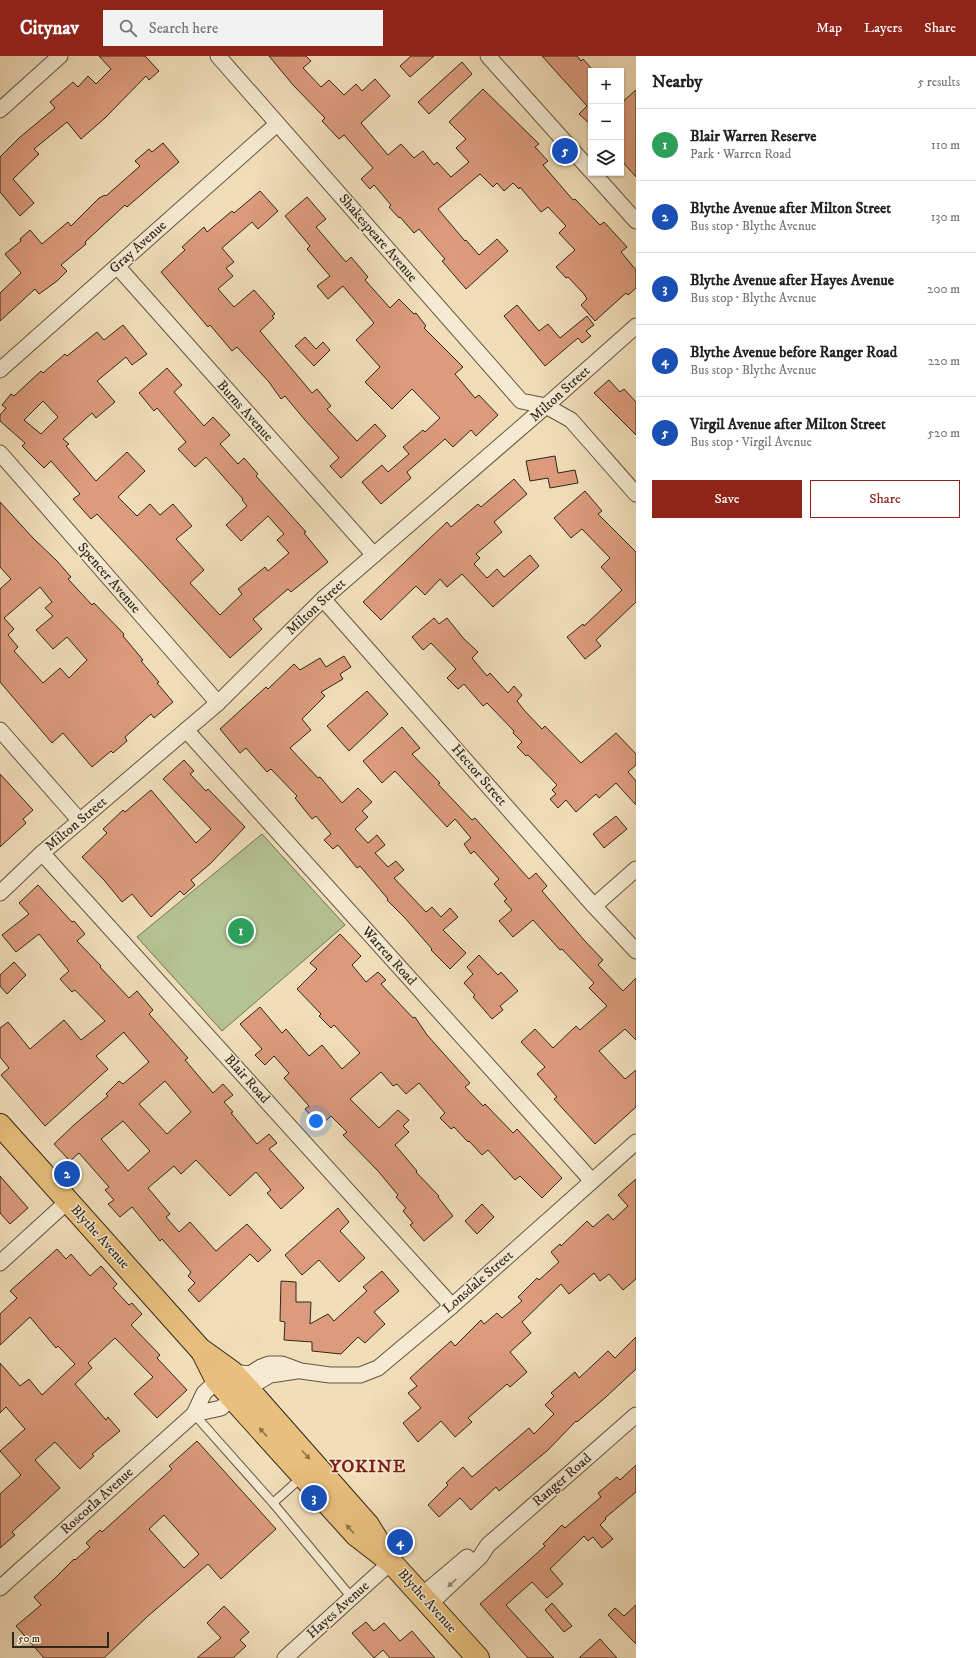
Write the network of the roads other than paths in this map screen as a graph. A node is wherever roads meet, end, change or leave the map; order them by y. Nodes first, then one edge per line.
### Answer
1 (60, 56) edge
2 (218, 56) edge
3 (488, 56) edge
4 (0, 110) edge
5 (277, 124) junction
6 (588, 168) edge
7 (596, 176) edge
8 (636, 221) edge
9 (117, 266) junction
10 (636, 326) edge
11 (0, 370) edge
12 (546, 406) junction
13 (0, 453) edge
14 (636, 494) edge
15 (374, 555) junction
16 (323, 599) junction
17 (218, 703) junction
18 (0, 730) edge
19 (186, 730) junction
20 (80, 821) junction
21 (42, 853) junction
22 (636, 869) edge
23 (0, 893) edge
24 (594, 906) junction
25 (636, 951) edge
26 (0, 1125) edge
27 (636, 1142) edge
28 (592, 1181) junction
29 (68, 1201) junction
30 (0, 1262) edge
31 (452, 1306) junction
32 (302, 1371) junction
33 (225, 1377) junction
34 (240, 1394) junction
35 (194, 1414) junction
36 (636, 1415) edge
37 (303, 1477) junction
38 (273, 1503) junction
39 (391, 1562) junction
40 (0, 1588) edge
41 (352, 1598) junction
42 (426, 1600) junction
43 (285, 1658) edge
44 (478, 1658) edge

1 - 4 street
2 - 5 street, Shakespeare Avenue
3 - 6 street
5 - 9 street, Gray Avenue
5 - 12 street, Shakespeare Avenue
7 - 8 street
9 - 11 street, Gray Avenue
9 - 15 street, Burns Avenue
10 - 12 street, Milton Street
12 - 14 street, Shakespeare Avenue
12 - 15 street, Milton Street
13 - 17 street, Spencer Avenue
15 - 16 street, Milton Street
16 - 17 street, Milton Street
16 - 24 street, Hector Street
17 - 19 street, Milton Street
18 - 20 street
19 - 20 street, Milton Street
19 - 28 street, Warren Road
20 - 21 street, Milton Street
21 - 23 street, Milton Street
21 - 31 street, Blair Road
22 - 24 street
24 - 25 street, Hector Street
26 - 29 main road, Blythe Avenue
27 - 28 street, Lonsdale Street
28 - 31 street, Lonsdale Street
29 - 30 street
29 - 33 main road, Blythe Avenue
31 - 32 street, Lonsdale Street
32 - 33 street, Lonsdale Street
32 - 34 street, Lonsdale Street
33 - 34 main road, Blythe Avenue
33 - 35 street, Roscorla Avenue
34 - 35 street, Roscorla Avenue
37 -> 34 main road, Blythe Avenue
34 -> 39 main road, Blythe Avenue
35 - 38 lane
35 - 40 street, Roscorla Avenue
36 - 42 street, Ranger Road
37 - 38 lane
39 -> 37 main road, Blythe Avenue
38 - 41 lane
39 - 41 street, Hayes Avenue
39 - 42 main road, Blythe Avenue
41 - 43 street, Hayes Avenue
42 - 44 main road, Blythe Avenue

